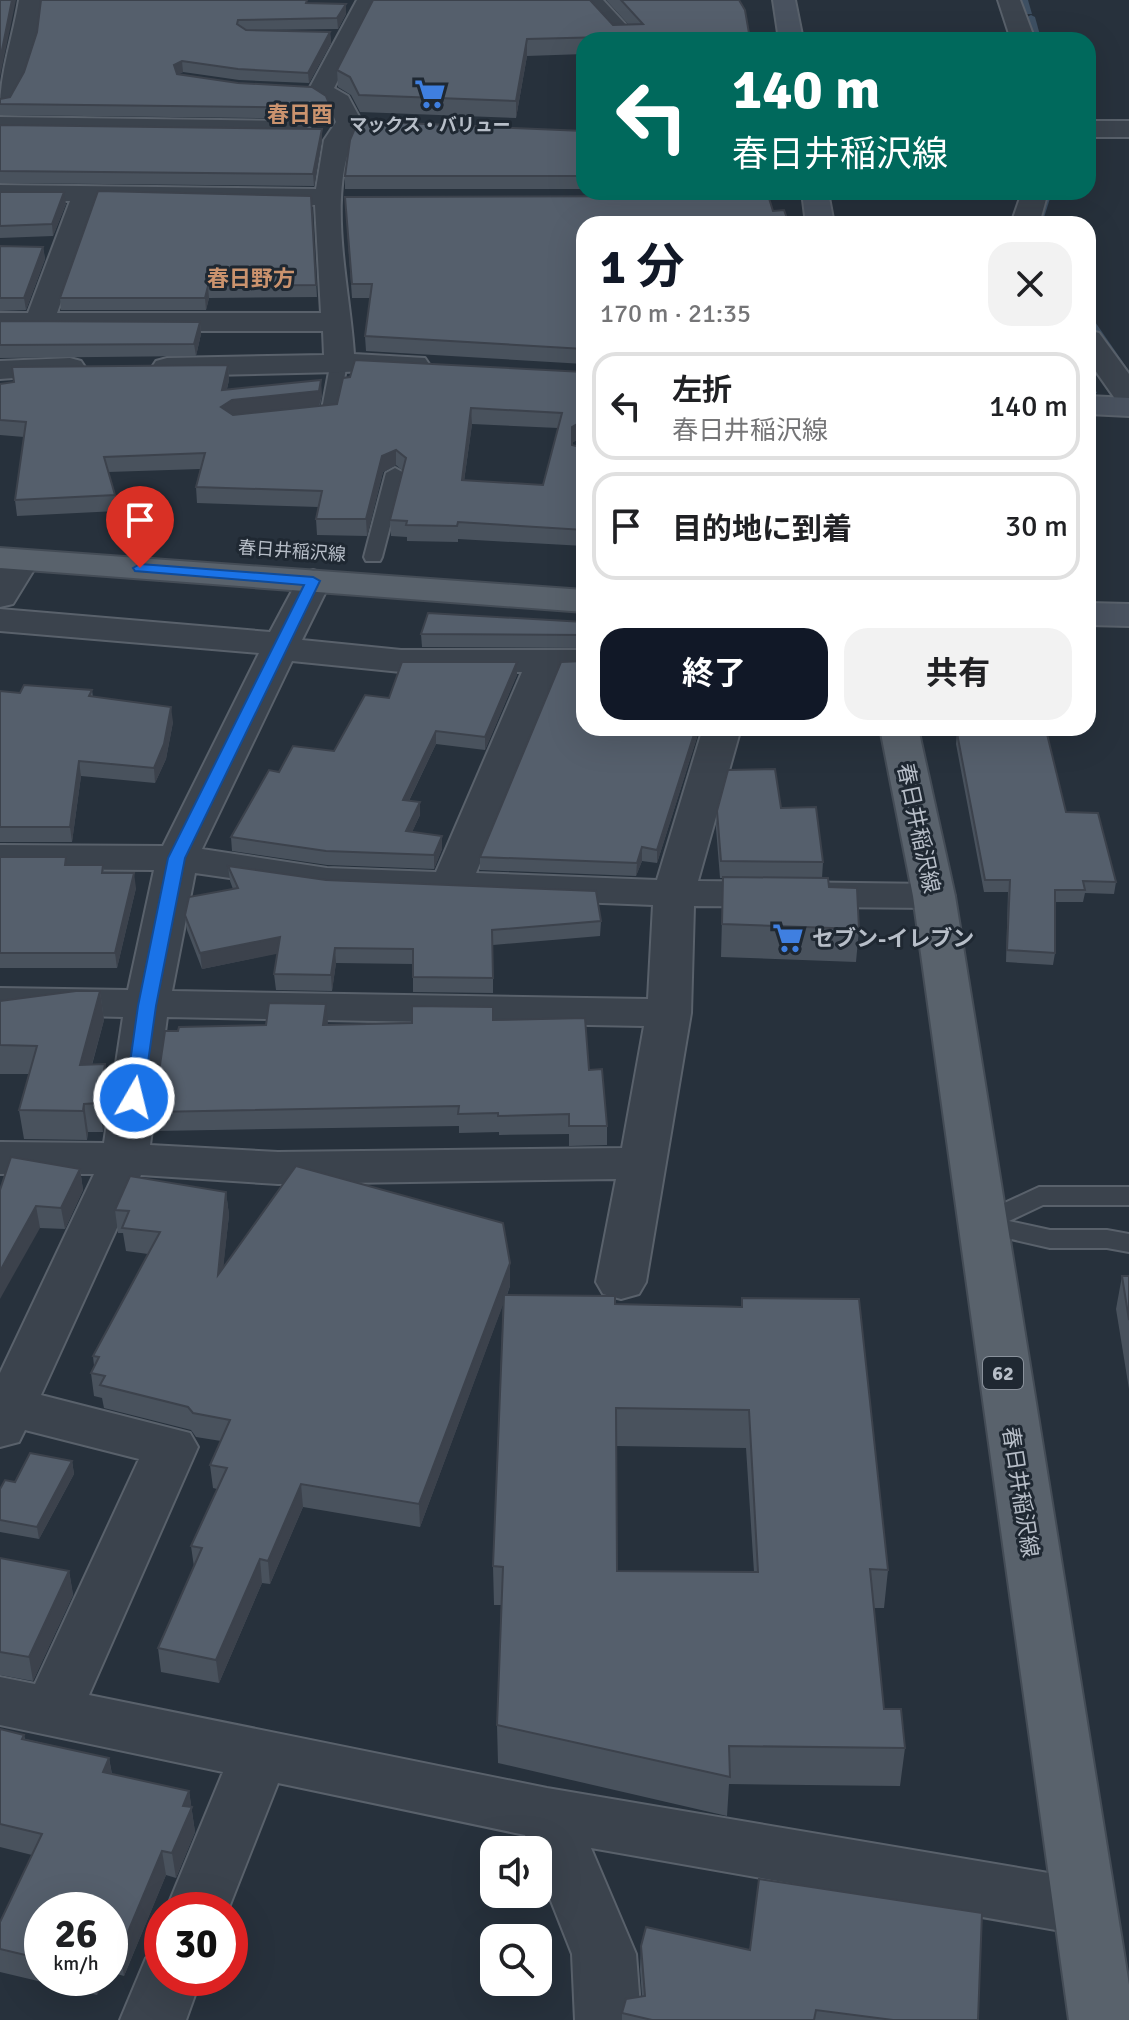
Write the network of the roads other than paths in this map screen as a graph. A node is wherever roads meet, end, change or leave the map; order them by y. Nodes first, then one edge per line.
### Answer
1 (368, 0) edge
2 (784, 0) edge
3 (1009, 0) edge
4 (30, 1) edge
5 (0, 2) edge
6 (586, 2) edge
7 (619, 32) edge
8 (790, 32) edge
9 (1020, 32) edge
10 (11, 54) edge
11 (0, 101) edge
12 (380, 124) edge
13 (0, 125) edge
14 (344, 126) junction
15 (1096, 129) edge
16 (1129, 129) edge
17 (0, 193) edge
18 (86, 193) junction
19 (328, 199) junction
20 (360, 200) edge
21 (689, 200) edge
22 (721, 205) edge
23 (40, 320) junction
24 (0, 322) edge
25 (335, 322) junction
26 (1096, 350) edge
27 (339, 361) junction
28 (447, 366) edge
29 (101, 367) edge
30 (144, 367) edge
31 (0, 370) edge
32 (1129, 396) edge
33 (1096, 405) edge
34 (1129, 407) edge
35 (289, 417) edge
36 (395, 473) dead end
37 (0, 532) edge
38 (373, 557) junction
39 (11, 559) edge
40 (576, 570) edge
41 (313, 581) junction
42 (0, 596) edge
43 (576, 600) edge
44 (1096, 614) edge
45 (1129, 615) edge
46 (0, 620) edge
47 (280, 646) junction
48 (545, 661) junction
49 (576, 661) edge
50 (720, 736) edge
51 (901, 736) edge
52 (0, 857) edge
53 (177, 858) junction
54 (451, 884) junction
55 (674, 893) junction
56 (934, 896) junction
57 (0, 1001) edge
58 (147, 1006) junction
59 (669, 1013) junction
60 (0, 1158) edge
61 (125, 1159) junction
62 (644, 1163) junction
63 (1129, 1196) edge
64 (981, 1224) junction
65 (1129, 1243) edge
66 (621, 1282) dead end
67 (5, 1417) edge
68 (26, 1707) edge
69 (260, 1754) junction
70 (547, 1814) junction
71 (204, 1892) edge
72 (1084, 1907) junction
73 (162, 1996) edge
74 (153, 2020) edge
75 (608, 2020) edge
76 (1102, 2020) edge

1 - 14 street
2 - 8 main road
3 - 9 street
4 - 5 street
4 - 10 street
6 - 7 street
10 - 11 street
12 - 14 street
13 - 14 street
14 - 19 street
15 - 16 street
17 - 18 street
18 - 19 street
18 - 23 street
19 - 20 street
19 - 25 street
21 - 22 street
23 - 24 street
23 - 25 street
25 - 27 street
26 - 32 street
27 - 28 street
27 - 30 street
27 - 35 lane
29 - 31 street
33 - 34 main road
36 - 38 lane
37 - 38 main road, 春日井稲沢線
38 - 40 main road, 春日井稲沢線
39 - 41 main road, 春日井稲沢線
39 - 42 street
41 - 43 main road, 春日井稲沢線
41 - 47 street
44 - 45 main road
46 - 47 street
47 - 48 street
47 - 53 street
48 - 49 street
48 - 54 street
50 - 55 street
51 - 56 main road, 春日井稲沢線 / 62
52 - 53 street
53 - 54 street
53 - 58 street
54 - 55 street
55 - 56 street
55 - 59 street
56 - 64 main road, 春日井稲沢線 / 62
57 - 58 street
58 - 59 street
58 - 61 street
59 - 62 street
60 - 61 street
61 - 62 street
61 - 67 street
62 - 66 street
63 - 64 lane
64 - 65 lane
64 - 72 main road, 春日井稲沢線 / 62
67 - 68 street
68 - 69 street
69 - 70 street
69 - 71 street
70 - 72 street
70 - 75 street
72 - 76 main road, 春日井稲沢線 / 62
73 - 74 street

